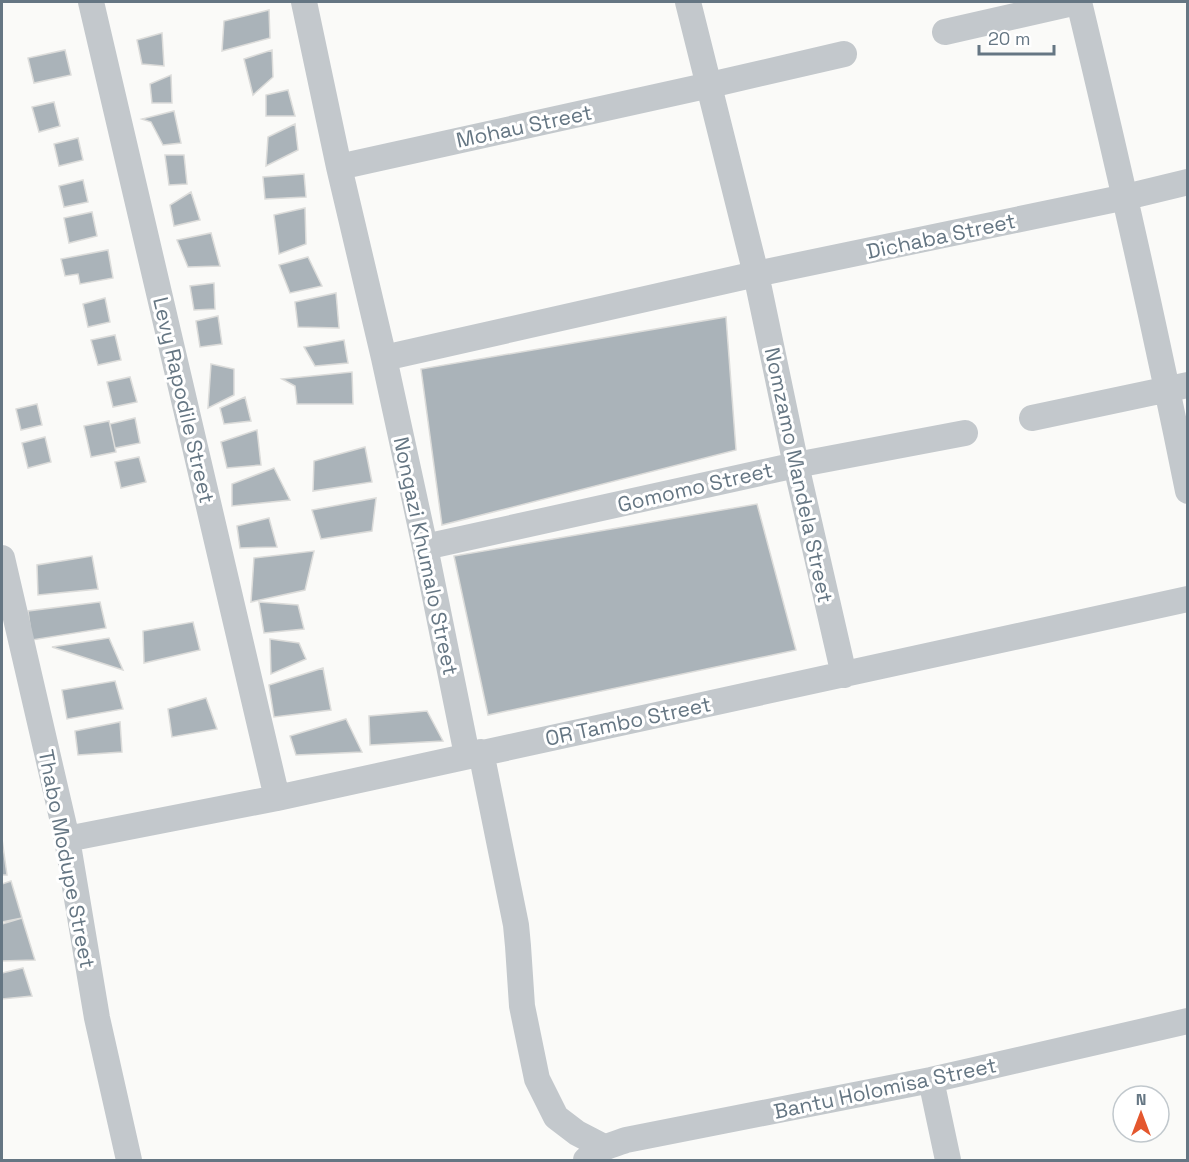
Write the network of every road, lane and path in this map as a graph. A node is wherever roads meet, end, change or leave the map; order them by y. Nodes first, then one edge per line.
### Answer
1 (91, 2) edge
2 (304, 2) edge
3 (688, 2) edge
4 (1078, 2) edge
5 (945, 32) dead end
6 (844, 54) dead end
7 (710, 86) junction
8 (339, 167) junction
9 (1188, 182) edge
10 (1126, 197) junction
11 (756, 274) junction
12 (384, 358) junction
13 (1178, 387) edge
14 (1032, 418) dead end
15 (965, 433) dead end
16 (796, 465) junction
17 (1188, 491) edge
18 (425, 547) junction
19 (2, 558) edge
20 (1188, 599) edge
21 (844, 675) junction
22 (474, 754) junction
23 (276, 798) junction
24 (67, 839) junction
25 (1188, 1021) edge
26 (931, 1080) junction
27 (595, 1154) edge
28 (129, 1161) edge
29 (948, 1161) edge

1 - 23 street, Levy Rapodile Street
2 - 8 street, Nongazi Khumalo Street
3 - 7 street, Nomzamo Mandela Street
4 - 5 street
4 - 10 street
6 - 7 street
7 - 8 street, Mohau Street
7 - 11 street, Nomzamo Mandela Street
8 - 12 street, Nongazi Khumalo Street
9 - 10 street, Dichaba Street
10 - 11 street, Dichaba Street
10 - 13 street
11 - 12 street
11 - 16 street, Nomzamo Mandela Street
12 - 18 street, Nongazi Khumalo Street
13 - 14 street
13 - 17 street
15 - 16 street, Gomomo Street
16 - 18 street, Gomomo Street
16 - 21 street, Nomzamo Mandela Street
18 - 22 street, Nongazi Khumalo Street
19 - 24 street, Thabo Modupe Street
20 - 21 street, OR Tambo Street
21 - 22 street, OR Tambo Street
22 - 23 street, OR Tambo Street
22 - 27 street, Nongazi Khumalo Street
23 - 24 street, OR Tambo Street
24 - 28 street, Thabo Modupe Street
25 - 26 street, Bantu Holomisa Street
26 - 27 street, Bantu Holomisa Street
26 - 29 street

